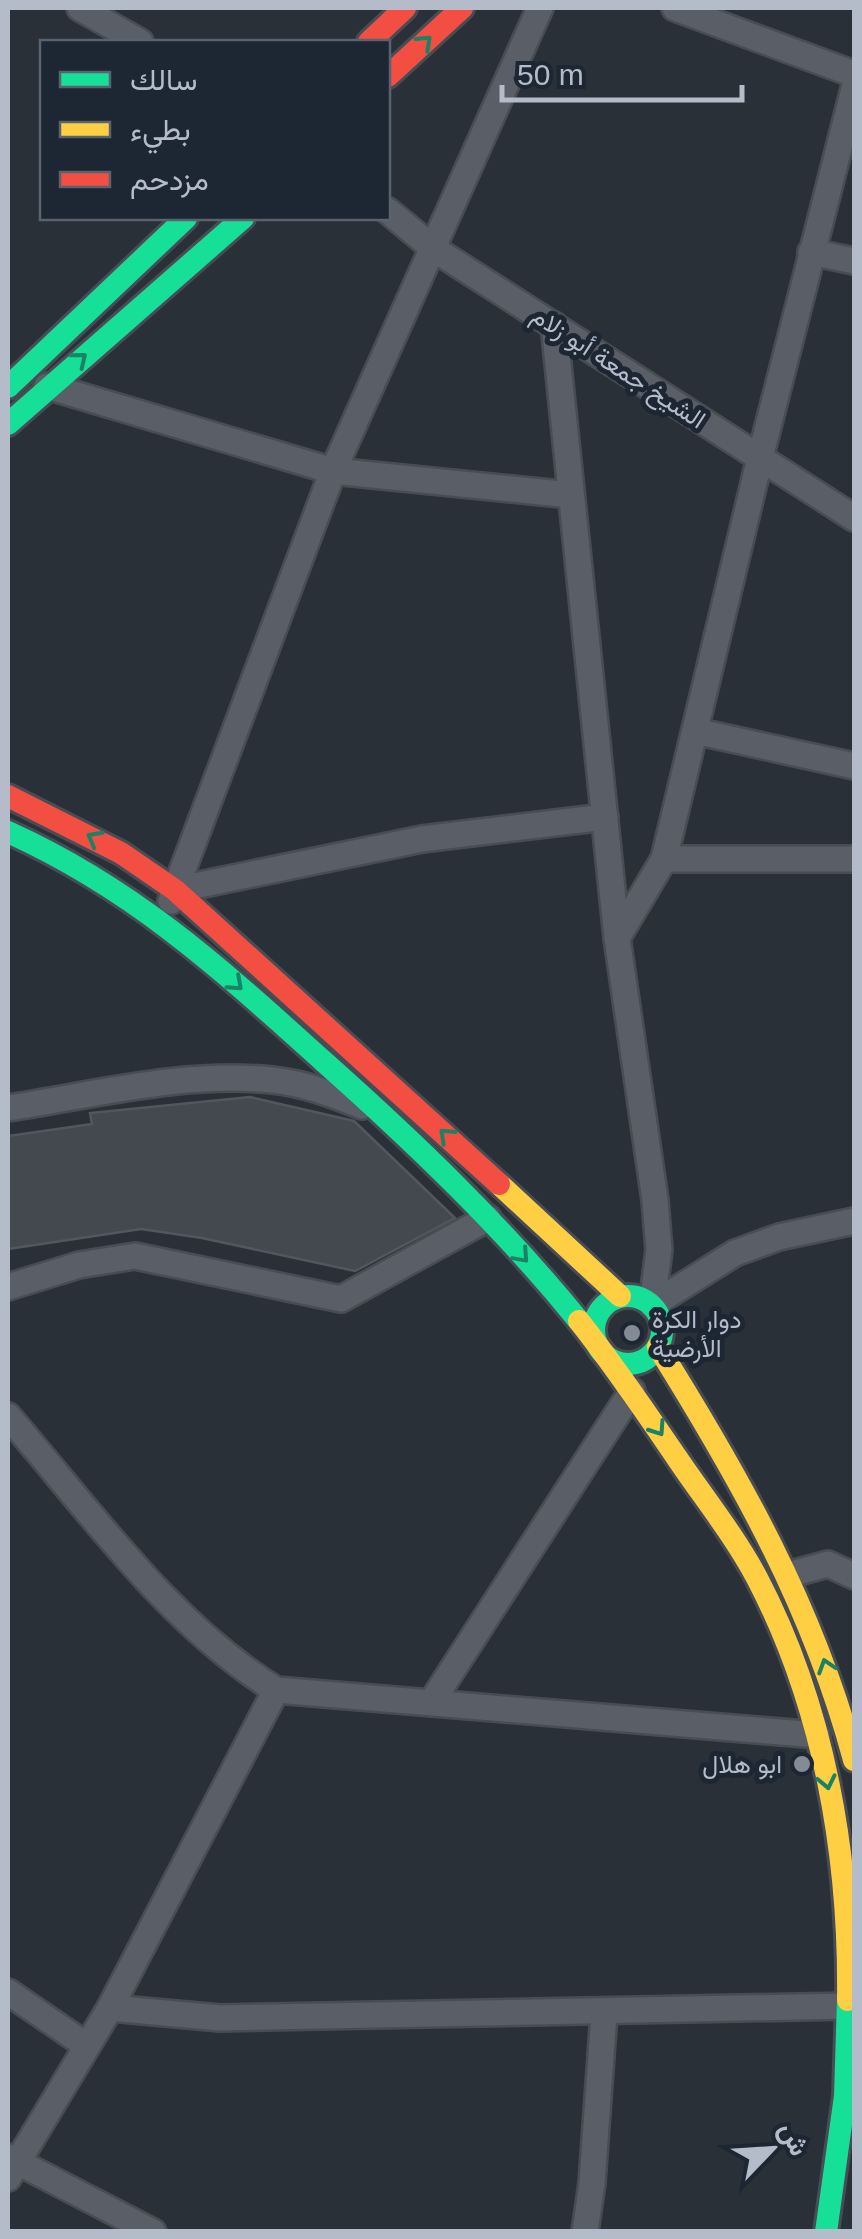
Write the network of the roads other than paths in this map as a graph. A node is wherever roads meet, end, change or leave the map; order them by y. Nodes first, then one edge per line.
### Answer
1 (80, 8) edge
2 (405, 8) edge
3 (462, 8) edge
4 (540, 8) edge
5 (675, 8) edge
6 (136, 40) edge
7 (371, 40) edge
8 (390, 74) edge
9 (854, 74) edge
10 (854, 89) edge
11 (390, 213) edge
12 (184, 220) edge
13 (241, 220) edge
14 (434, 249) junction
15 (811, 252) junction
16 (854, 260) edge
17 (554, 326) junction
18 (48, 386) junction
19 (8, 387) edge
20 (8, 424) edge
21 (760, 458) junction
22 (334, 471) junction
23 (572, 495) junction
24 (854, 518) edge
25 (695, 730) junction
26 (854, 766) edge
27 (8, 796) edge
28 (605, 817) junction
29 (8, 832) edge
30 (664, 859) junction
31 (854, 859) edge
32 (175, 890) junction
33 (164, 919) junction
34 (617, 938) junction
35 (8, 1108) edge
36 (382, 1114) junction
37 (488, 1218) junction
38 (854, 1221) edge
39 (8, 1287) edge
40 (620, 1296) junction
41 (652, 1305) junction
42 (658, 1346) junction
43 (601, 1350) junction
44 (632, 1391) junction
45 (8, 1416) edge
46 (791, 1574) junction
47 (854, 1576) edge
48 (276, 1690) junction
49 (431, 1703) junction
50 (817, 1735) junction
51 (854, 1760) edge
52 (8, 1992) edge
53 (849, 2006) junction
54 (110, 2008) junction
55 (604, 2013) junction
56 (87, 2046) junction
57 (11, 2166) edge
58 (152, 2232) edge
59 (585, 2232) edge
60 (826, 2232) edge

1 - 6 street
2 - 7 main road
8 -> 3 main road
4 - 14 street
5 - 9 street
10 - 15 street
11 - 14 street, الشيخ جمعة أبو زلام
12 - 19 main road
18 -> 13 main road
14 - 17 street, الشيخ جمعة أبو زلام
14 - 22 street
15 - 16 street
15 - 21 street
17 - 21 street, الشيخ جمعة أبو زلام
17 - 23 street
18 - 20 main road
18 - 22 street
21 - 24 street, الشيخ جمعة أبو زلام
21 - 25 street
22 - 23 street
22 - 32 street
23 - 28 street
25 - 26 street
25 - 30 street
32 -> 27 main road
28 - 32 street
28 - 34 street
29 - 33 main road
30 - 31 street
30 - 34 street
32 - 33 street
40 -> 32 main road
33 -> 36 main road
34 - 41 street
35 - 36 street
36 - 37 main road
37 - 39 street
37 -> 43 main road
38 - 41 street
40 - 41 main road
40 - 43 main road
41 - 42 main road
42 - 43 main road
42 - 46 main road
43 - 44 main road
44 - 49 street
44 -> 50 main road
45 - 48 street
46 - 47 street
51 -> 46 main road
48 - 49 street
48 - 54 street
49 - 50 street
50 -> 53 main road
52 - 56 street
53 - 55 street
53 - 60 main road
54 - 55 street
54 - 56 street
55 - 59 street
56 - 57 street
57 - 58 street

